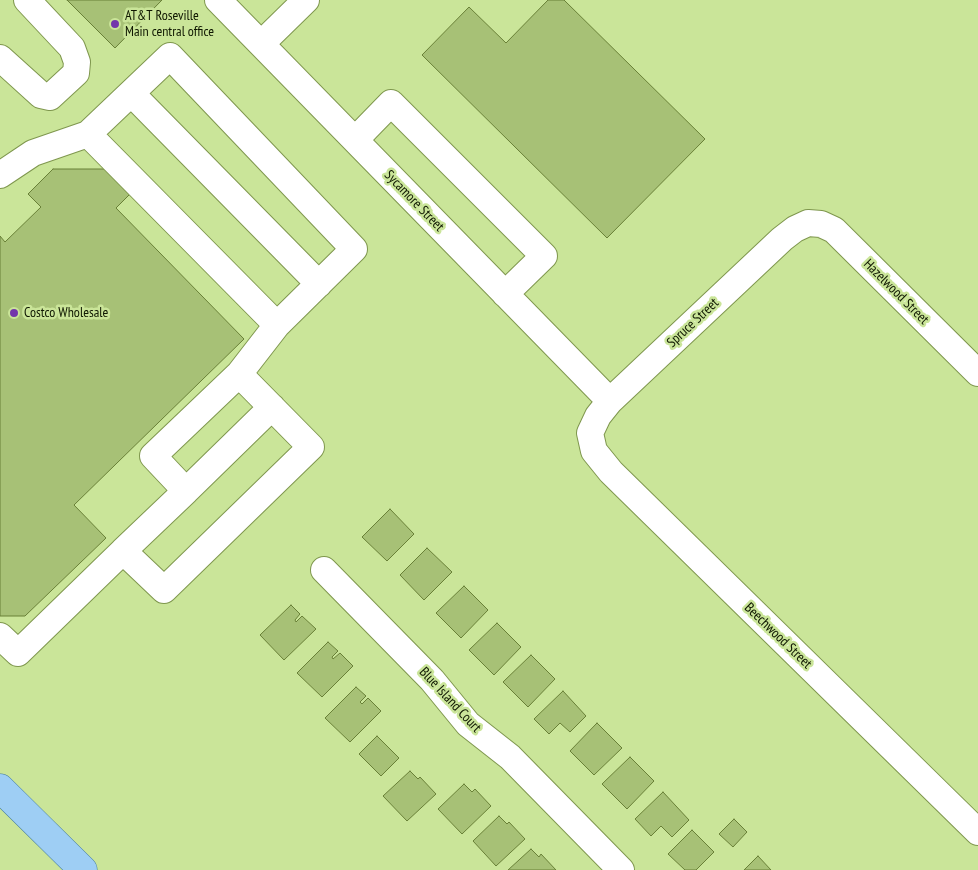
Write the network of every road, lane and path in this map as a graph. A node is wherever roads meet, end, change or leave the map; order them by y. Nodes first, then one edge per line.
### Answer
1 (27, 0) edge
2 (218, 0) edge
3 (306, 0) edge
4 (261, 44) junction
5 (0, 58) edge
6 (131, 93) junction
7 (88, 134) junction
8 (355, 140) junction
9 (1, 171) edge
10 (808, 223) joint
11 (319, 284) junction
12 (506, 294) junction
13 (277, 325) junction
14 (978, 373) edge
15 (239, 374) junction
16 (610, 401) junction
17 (272, 407) junction
18 (590, 433) joint
19 (186, 491) junction
20 (123, 551) junction
21 (324, 570) dead end
22 (0, 636) edge
23 (0, 788) edge
24 (978, 832) edge
25 (83, 870) edge
26 (621, 870) edge

1 - 5 street
2 - 4 street, Sycamore Street
3 - 4 street
4 - 8 street, Sycamore Street
6 - 7 street
6 - 11 street
6 - 11 street
7 - 9 street
7 - 13 street
8 - 12 street, Sycamore Street
8 - 12 street
10 - 14 street, Hazelwood Street
10 - 16 street, Spruce Street
11 - 13 street
12 - 16 street, Sycamore Street
13 - 15 street
15 - 17 street
15 - 19 street
16 - 18 street, Spruce Street
17 - 19 street
17 - 20 street
18 - 24 street, Beechwood Street
19 - 20 street
20 - 22 street
21 - 26 street, Blue Island Court
23 - 25 main road

